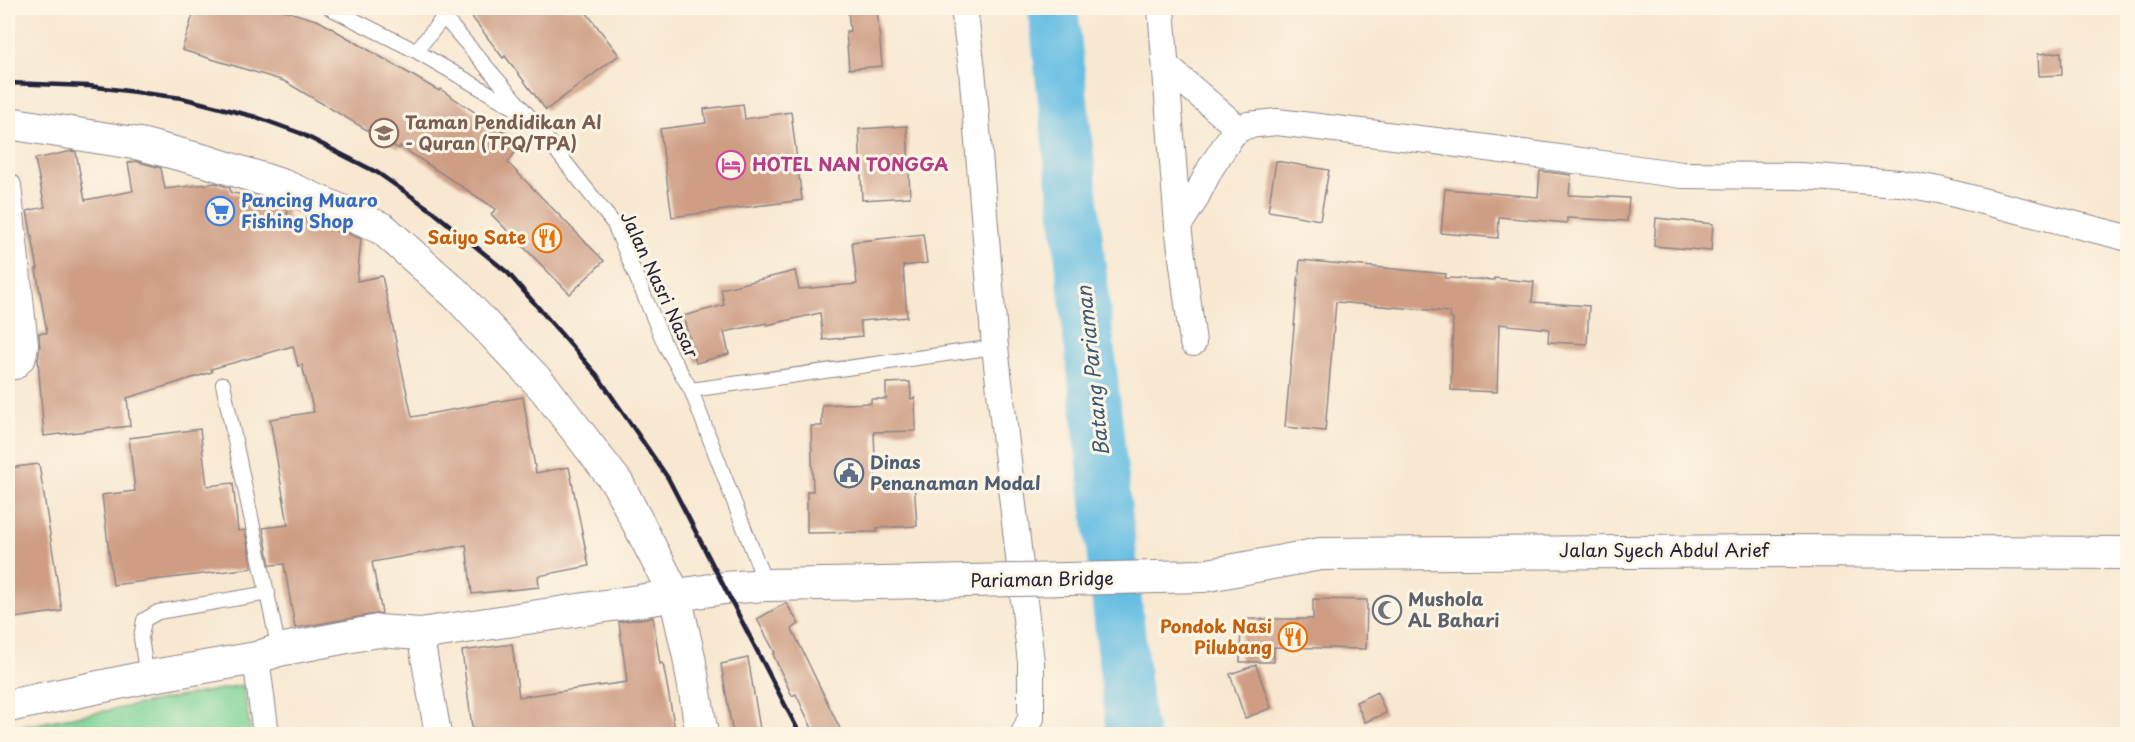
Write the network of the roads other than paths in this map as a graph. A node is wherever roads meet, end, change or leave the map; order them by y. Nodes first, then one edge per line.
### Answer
1 (330, 8) edge
2 (964, 8) edge
3 (1161, 8) edge
4 (440, 12) edge
5 (416, 51) junction
6 (1167, 67) junction
7 (528, 115) junction
8 (8, 123) edge
9 (1239, 129) junction
10 (8, 186) edge
11 (1178, 226) junction
12 (2127, 238) edge
13 (1193, 343) dead end
14 (995, 347) junction
15 (8, 367) edge
16 (223, 384) dead end
17 (691, 390) junction
18 (2127, 553) edge
19 (1203, 576) joint
20 (766, 585) junction
21 (268, 592) junction
22 (675, 595) junction
23 (420, 634) junction
24 (267, 654) junction
25 (147, 678) junction
26 (8, 706) edge
27 (266, 735) edge
28 (438, 735) edge
29 (702, 735) edge
30 (1024, 735) edge

1 - 5 lane
2 - 14 street
3 - 6 street
4 - 5 lane
4 - 7 lane, Jalan Nasri Nasar
5 - 7 lane
6 - 9 street
6 - 11 street
7 - 17 lane, Jalan Nasri Nasar
8 - 22 street
9 - 11 street
9 - 12 street
10 - 15 street
11 - 13 street
14 - 17 lane
14 - 30 street
16 - 21 lane
17 - 20 lane, Jalan Nasri Nasar
18 - 19 street, Jalan Syech Abdul Arief
19 - 20 street, Pariaman Bridge, bridge
20 - 22 street, Pariaman Bridge
21 - 24 lane
21 - 25 lane
22 - 23 street, Pariaman Bridge
22 - 29 street
23 - 24 street, Pariaman Bridge
23 - 28 street
24 - 25 street, Pariaman Bridge
24 - 27 street
25 - 26 street, Pariaman Bridge

